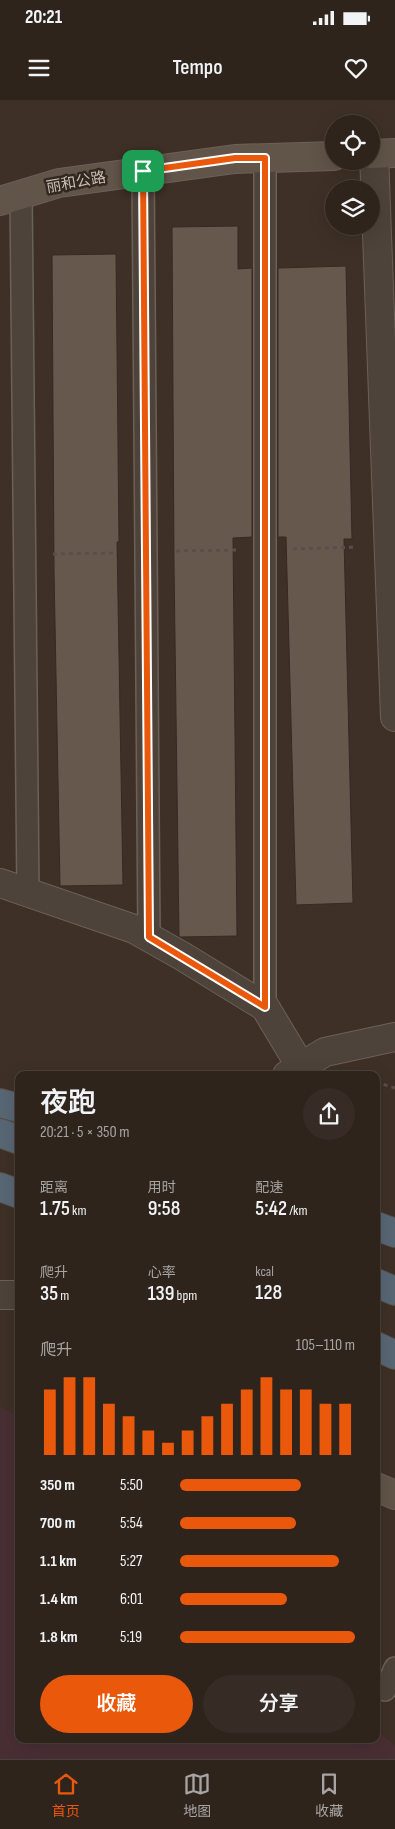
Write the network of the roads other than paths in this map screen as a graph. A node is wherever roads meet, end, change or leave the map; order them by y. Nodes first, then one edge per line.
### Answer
1 (380, 154) edge
2 (325, 156) edge
3 (265, 158) junction
4 (143, 171) junction
5 (11, 198) edge
6 (395, 717) edge
7 (0, 883) edge
8 (28, 892) junction
9 (149, 937) junction
10 (265, 1007) junction
11 (395, 1037) edge
12 (294, 1071) edge
13 (0, 1103) edge
14 (15, 1107) edge
15 (0, 1133) edge
16 (15, 1139) edge
17 (0, 1187) edge
18 (15, 1193) edge
19 (380, 1227) edge
20 (395, 1232) edge
21 (380, 1285) edge
22 (395, 1291) edge
23 (15, 1294) edge
24 (0, 1295) edge
25 (380, 1343) edge
26 (380, 1348) edge
27 (395, 1349) edge
28 (395, 1355) edge
29 (380, 1489) edge
30 (395, 1495) edge
31 (395, 1668) edge
32 (385, 1690) dead end

1 - 6 street
2 - 3 main road, 丽和公路
3 - 4 main road, 丽和公路
3 - 10 lane
4 - 5 main road, 丽和公路
4 - 9 lane
5 - 8 lane
7 - 8 street
8 - 9 street
9 - 10 street
10 - 12 street
11 - 12 street
13 - 14 highway
15 - 16 highway
17 - 18 highway
19 - 20 highway
21 - 22 highway
23 - 24 street
25 - 27 highway
26 - 28 highway
29 - 30 main road
31 - 32 lane

